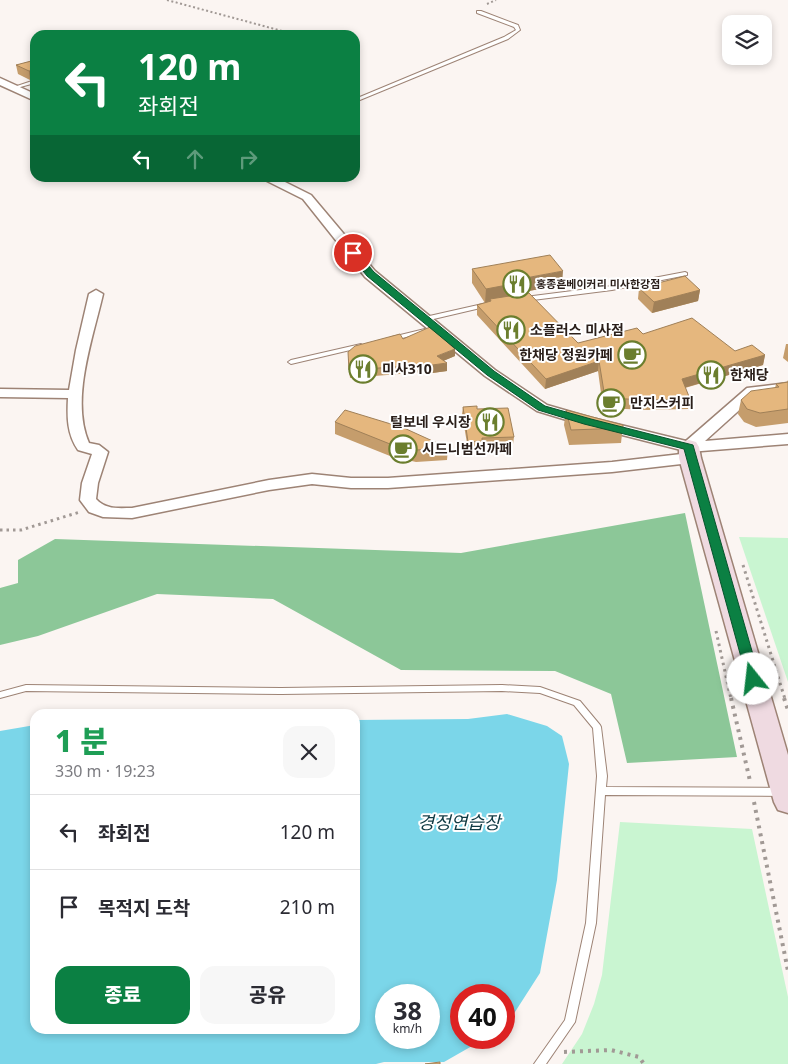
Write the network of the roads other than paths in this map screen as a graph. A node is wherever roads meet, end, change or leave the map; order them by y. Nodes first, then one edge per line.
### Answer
1 (478, 12) dead end
2 (0, 81) edge
3 (30, 83) edge
4 (13, 88) junction
5 (30, 96) edge
6 (360, 99) edge
7 (277, 182) edge
8 (685, 274) edge
9 (96, 294) dead end
10 (519, 300) edge
11 (491, 305) edge
12 (430, 324) junction
13 (388, 339) edge
14 (369, 344) edge
15 (291, 362) dead end
16 (788, 387) edge
17 (0, 393) edge
18 (74, 394) junction
19 (788, 438) edge
20 (690, 453) junction
21 (0, 695) edge
22 (601, 791) junction
23 (787, 795) edge
24 (539, 1064) edge

1 - 6 lane
2 - 4 street
3 - 4 lane
4 - 5 street
7 - 12 street
8 - 10 lane
9 - 18 street
11 - 12 lane
12 - 13 lane
12 - 20 street
14 - 15 lane
16 - 20 street
17 - 18 street
18 - 20 street
19 - 20 street
20 - 23 street
21 - 22 lane
22 - 23 lane
22 - 24 lane

